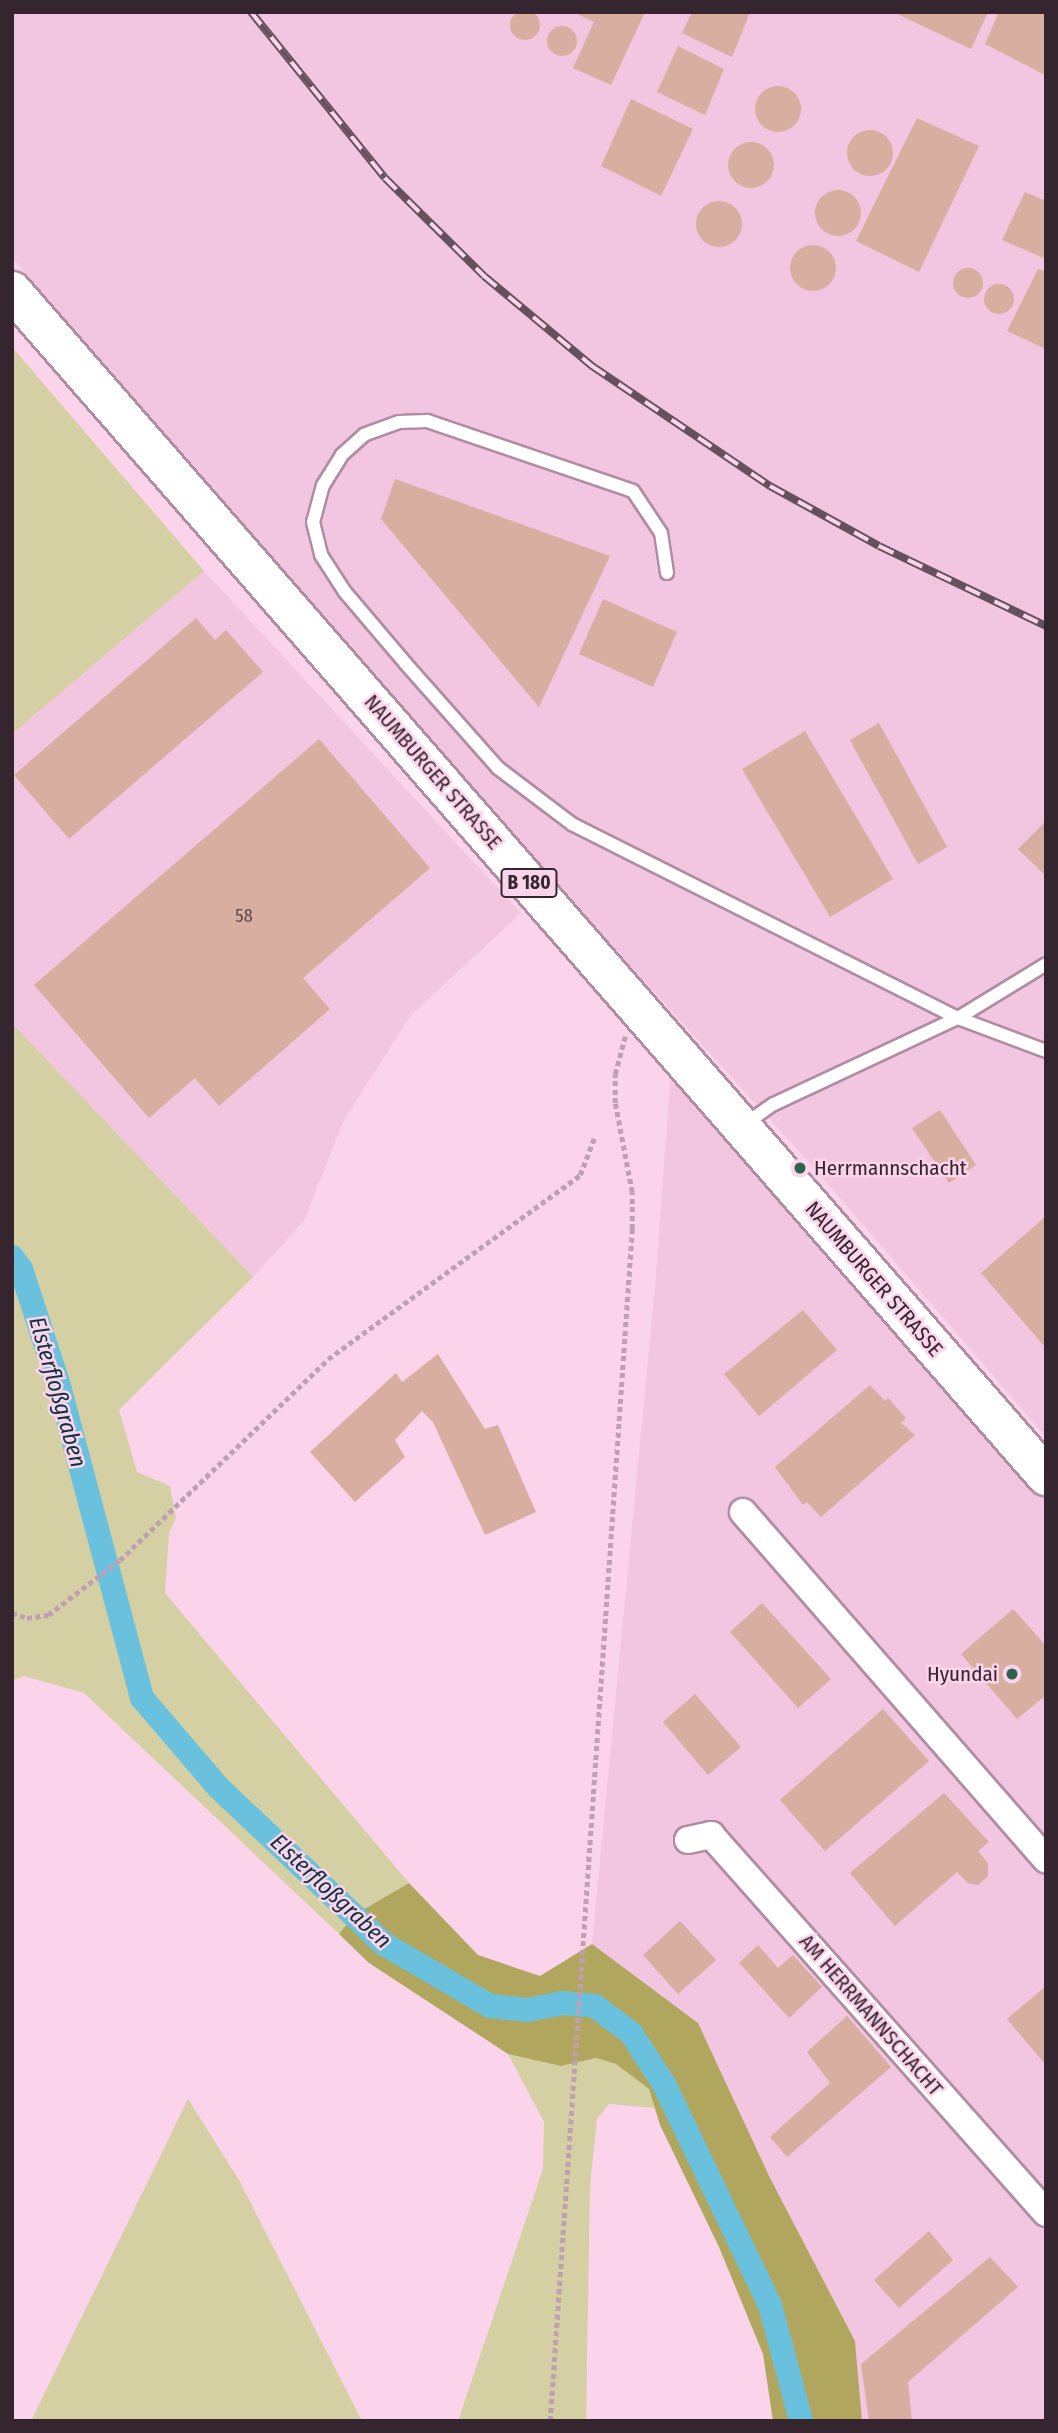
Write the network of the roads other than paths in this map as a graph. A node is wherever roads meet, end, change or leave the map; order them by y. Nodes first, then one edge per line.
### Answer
1 (12, 291) edge
2 (667, 573) dead end
3 (1046, 964) edge
4 (958, 1018) junction
5 (1046, 1051) edge
6 (742, 1126) junction
7 (1046, 1476) edge
8 (743, 1512) dead end
9 (688, 1840) dead end
10 (1046, 1859) edge
11 (1046, 2213) edge

1 - 6 main road, NAUMBURGER STRASSE / B 180
2 - 4 lane
3 - 4 lane
4 - 5 lane
4 - 6 lane
6 - 7 main road, NAUMBURGER STRASSE / B 180
8 - 10 street
9 - 11 street, AM HERRMANNSCHACHT

